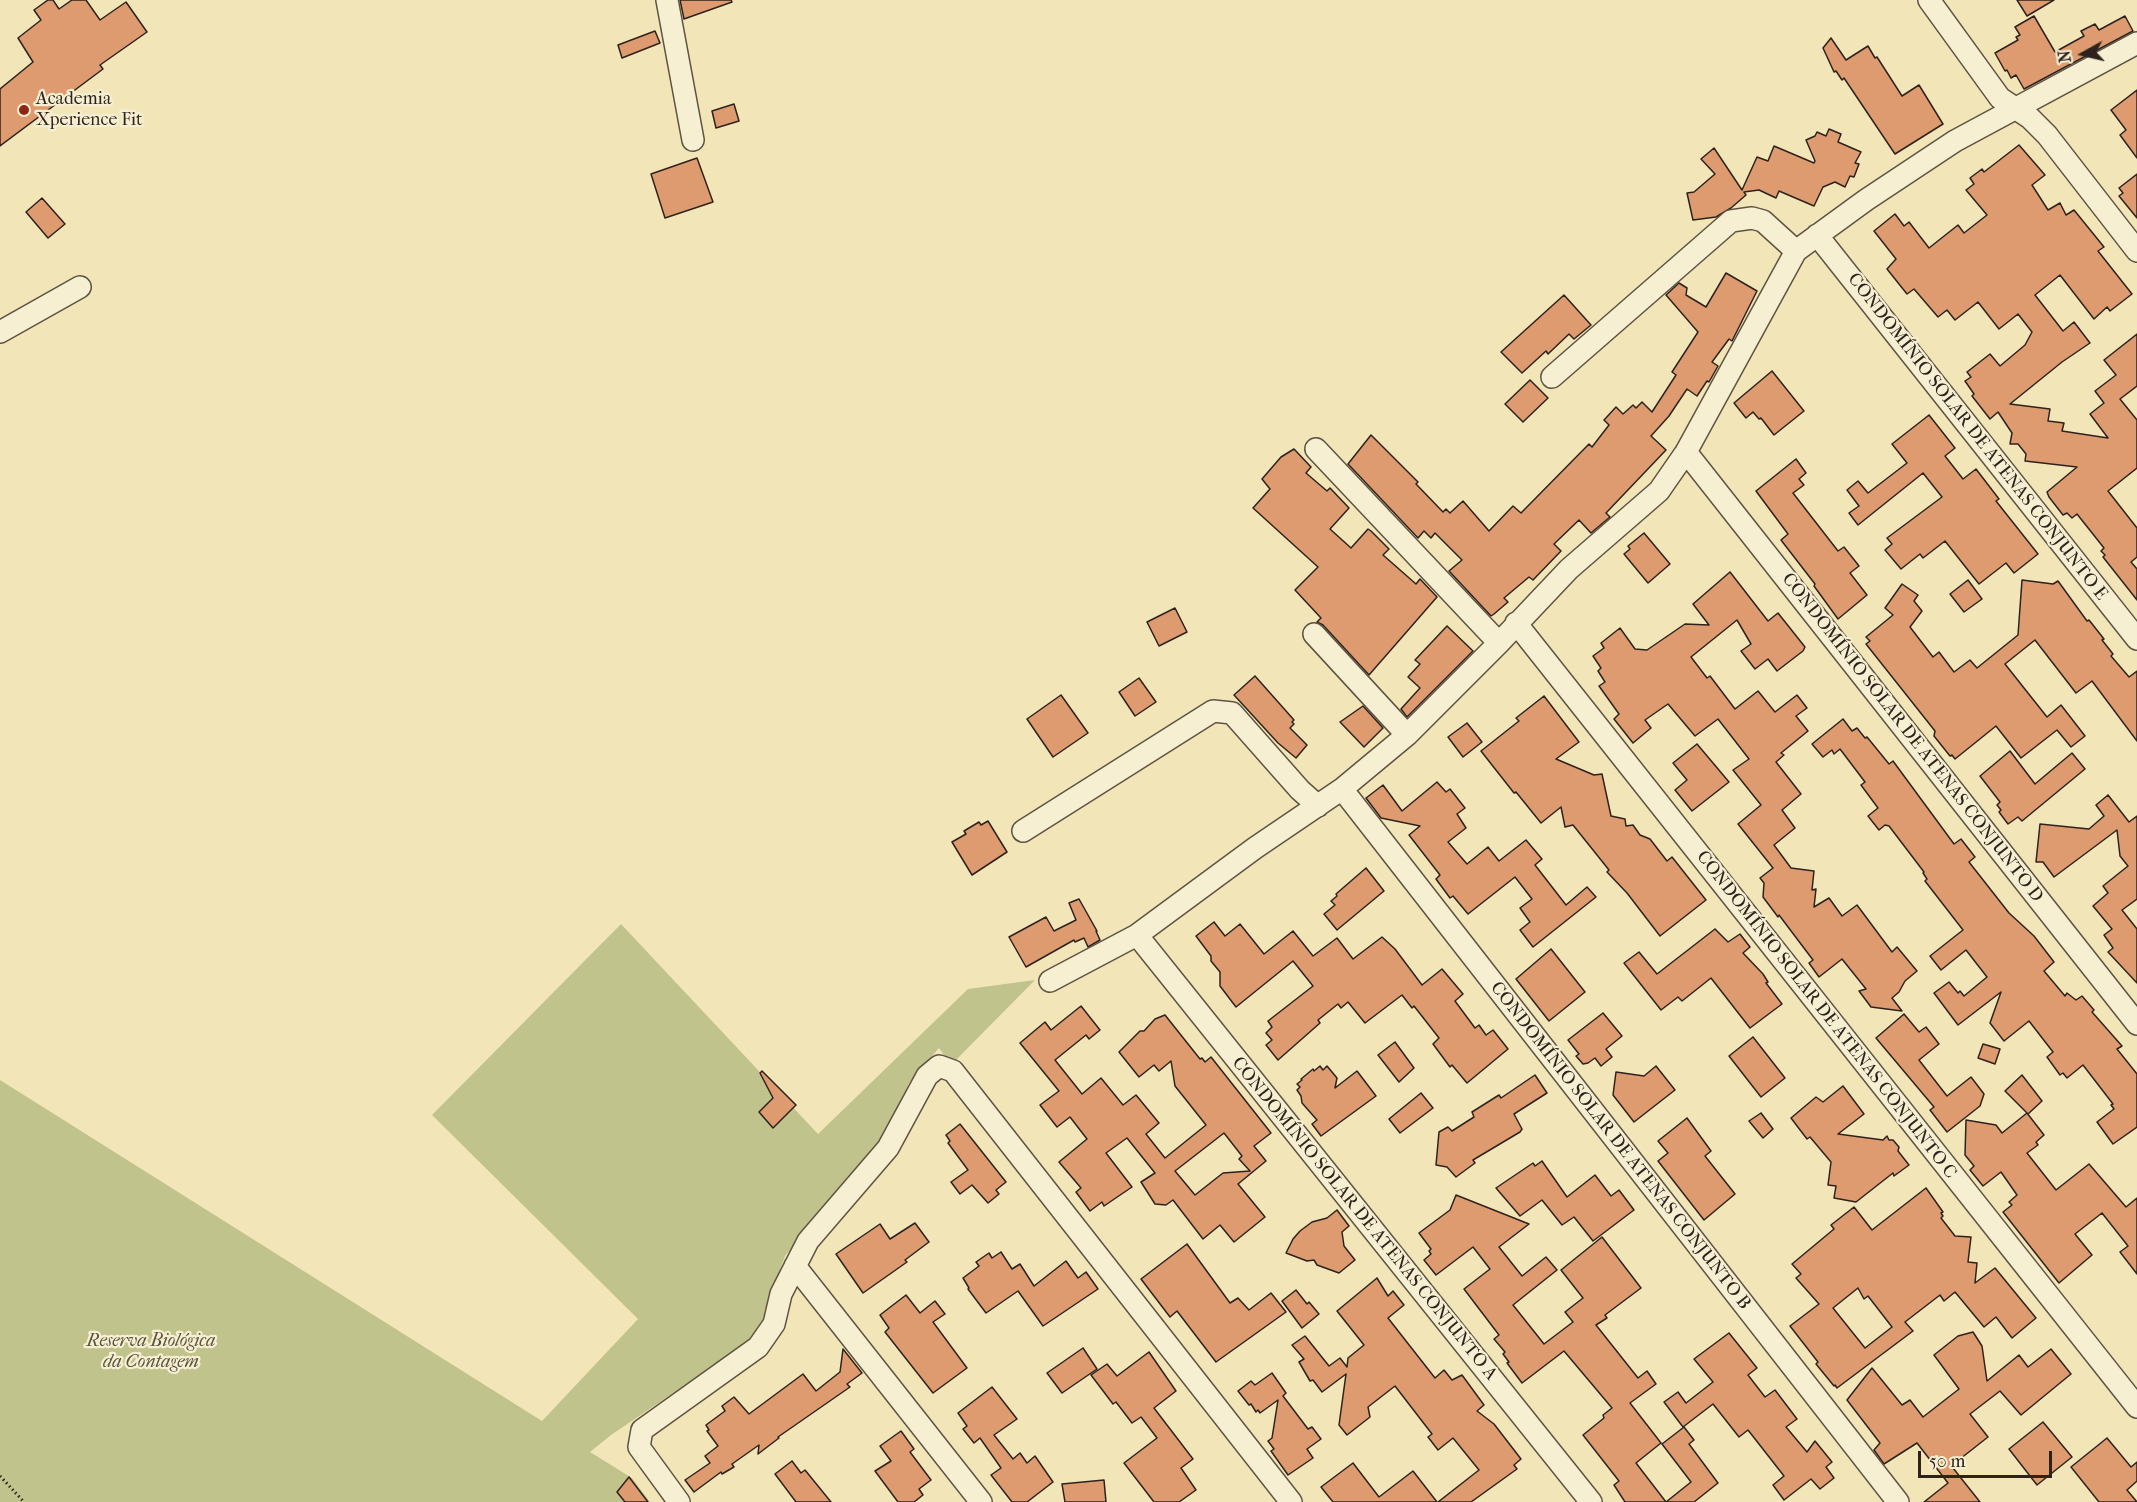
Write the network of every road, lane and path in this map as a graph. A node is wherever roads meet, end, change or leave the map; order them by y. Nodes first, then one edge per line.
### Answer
1 (667, 0) edge
2 (1929, 0) edge
3 (2137, 43) edge
4 (2018, 109) junction
5 (693, 140) dead end
6 (1817, 235) junction
7 (1796, 251) junction
8 (2137, 251) edge
9 (80, 287) dead end
10 (0, 332) edge
11 (1552, 377) dead end
12 (1316, 449) dead end
13 (1686, 452) junction
14 (1516, 623) junction
15 (1314, 634) dead end
16 (2137, 639) edge
17 (1498, 643) junction
18 (1407, 735) junction
19 (1342, 789) junction
20 (1318, 806) junction
21 (1023, 831) dead end
22 (1137, 935) junction
23 (1050, 981) dead end
24 (2137, 1024) edge
25 (795, 1266) junction
26 (2137, 1407) edge
27 (0, 1476) edge
28 (24, 1502) edge
29 (679, 1502) edge
30 (981, 1502) edge
31 (1291, 1502) edge
32 (1591, 1502) edge
33 (1898, 1502) edge

1 - 5 street
2 - 4 street
3 - 4 street
4 - 6 street
4 - 8 street
6 - 7 street
6 - 16 street, CONDOMÍNIO SOLAR DE ATENAS CONJUNTO E
7 - 11 street
7 - 13 street
9 - 10 street
12 - 17 street
13 - 14 street
13 - 24 street, CONDOMÍNIO SOLAR DE ATENAS CONJUNTO D
14 - 17 street
14 - 26 street, CONDOMÍNIO SOLAR DE ATENAS CONJUNTO C
15 - 18 street
17 - 18 street
18 - 19 street
19 - 20 street
19 - 33 street, CONDOMÍNIO SOLAR DE ATENAS CONJUNTO B
20 - 21 street
20 - 22 street
22 - 23 street
22 - 32 street, CONDOMÍNIO SOLAR DE ATENAS CONJUNTO A
25 - 29 street
25 - 30 street
25 - 31 street
27 - 28 path

